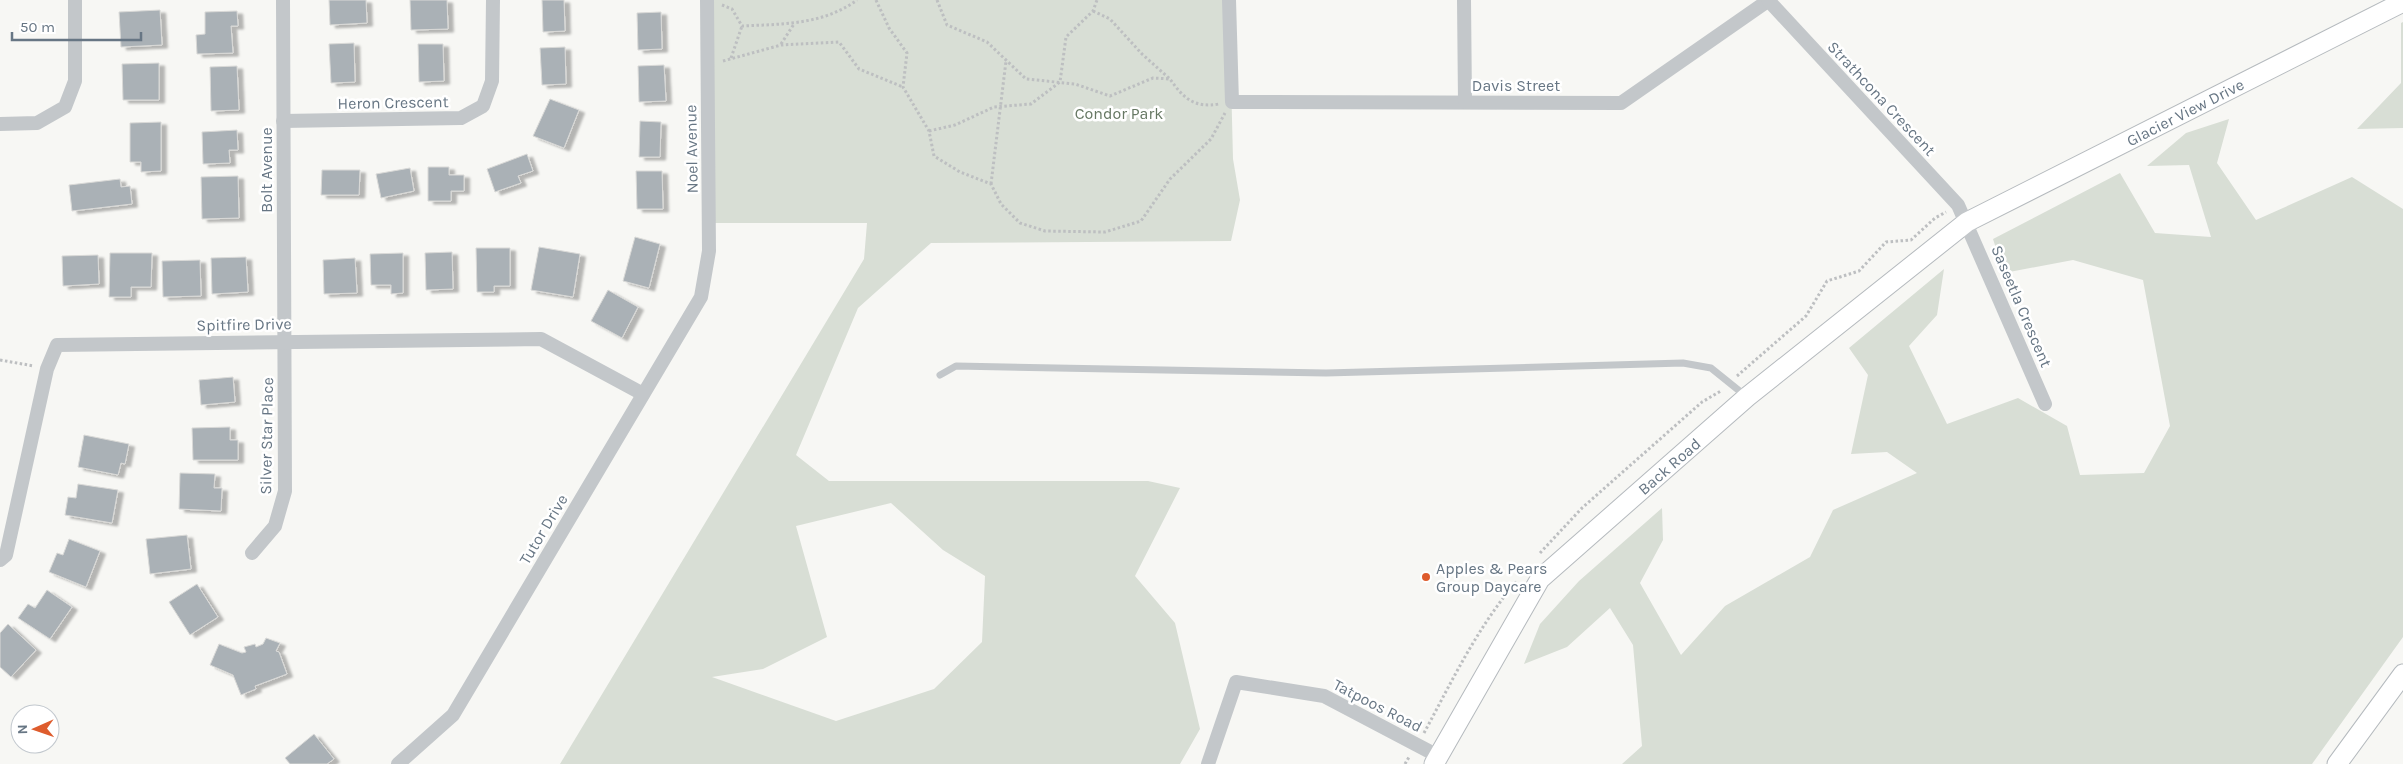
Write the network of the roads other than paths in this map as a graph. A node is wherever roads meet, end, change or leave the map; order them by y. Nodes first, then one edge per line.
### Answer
1 (76, 0) edge
2 (283, 0) edge
3 (493, 0) edge
4 (1229, 0) edge
5 (1464, 0) edge
6 (1769, 0) edge
7 (711, 2) edge
8 (2399, 2) edge
9 (1465, 102) junction
10 (284, 121) junction
11 (0, 124) edge
12 (1967, 222) junction
13 (701, 296) joint
14 (285, 340) junction
15 (940, 375) dead end
16 (643, 394) junction
17 (1747, 397) junction
18 (2045, 404) dead end
19 (252, 553) dead end
20 (0, 560) edge
21 (2403, 674) edge
22 (1436, 760) edge
23 (398, 764) edge
24 (1208, 764) edge
25 (2337, 764) edge

1 - 11 street
2 - 10 street, Bolt Avenue
3 - 10 street, Heron Crescent
4 - 9 street, Davis Street
5 - 9 street
6 - 9 street, Davis Street
6 - 12 street, Strathcona Crescent
7 - 13 street, Noel Avenue
8 - 12 street, Glacier View Drive
10 - 14 street, Bolt Avenue
12 - 17 street, Back Road
12 - 18 street, Saseetla Crescent
13 - 16 street, Tutor Drive
14 - 16 street, Spitfire Drive
14 - 19 street, Silver Star Place
14 - 20 street, Spitfire Drive
15 - 17 lane
16 - 23 street, Tutor Drive
17 - 22 street, Back Road
21 - 25 street
22 - 24 street, Tatpoos Road

